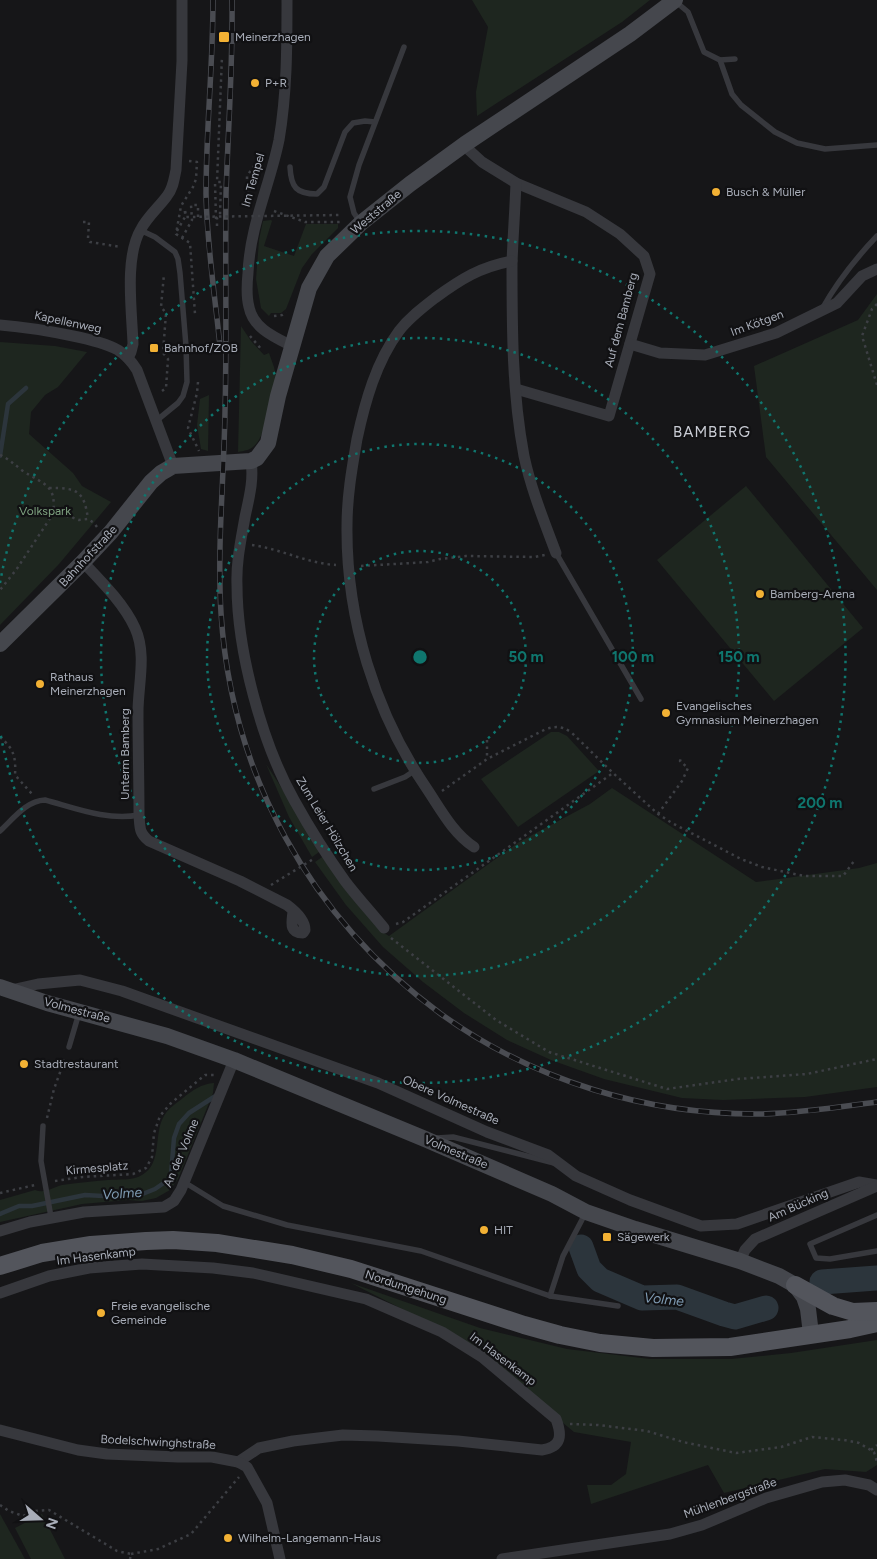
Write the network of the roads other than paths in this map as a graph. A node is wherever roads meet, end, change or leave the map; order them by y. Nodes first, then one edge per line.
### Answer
1 (182, 0) edge
2 (287, 0) edge
3 (675, 0) edge
4 (404, 47) dead end
5 (735, 59) dead end
6 (720, 60) junction
7 (375, 122) junction
8 (465, 144) junction
9 (877, 145) edge
10 (290, 167) dead end
11 (516, 183) junction
12 (362, 223) junction
13 (140, 230) junction
14 (877, 236) edge
15 (512, 262) junction
16 (877, 269) edge
17 (821, 311) junction
18 (0, 325) edge
19 (630, 344) junction
20 (292, 346) junction
21 (128, 358) junction
22 (516, 389) junction
23 (156, 421) junction
24 (251, 461) junction
25 (173, 466) junction
26 (556, 553) joint
27 (83, 562) junction
28 (0, 644) edge
29 (641, 698) dead end
30 (414, 771) junction
31 (374, 789) dead end
32 (139, 815) junction
33 (0, 831) edge
34 (474, 847) dead end
35 (293, 910) dead end
36 (384, 928) road end
37 (3, 989) edge
38 (79, 1011) junction
39 (69, 1047) road end
40 (234, 1060) junction
41 (45, 1124) road end
42 (425, 1139) junction
43 (561, 1165) junction
44 (184, 1182) junction
45 (877, 1186) edge
46 (586, 1212) junction
47 (877, 1215) edge
48 (51, 1217) junction
49 (0, 1231) edge
50 (877, 1252) edge
51 (740, 1261) junction
52 (0, 1266) edge
53 (795, 1284) junction
54 (0, 1293) edge
55 (550, 1296) junction
56 (618, 1306) dead end
57 (877, 1311) edge
58 (877, 1323) edge
59 (811, 1334) junction
60 (0, 1430) edge
61 (243, 1465) junction
62 (877, 1490) edge
63 (280, 1559) edge
64 (502, 1559) edge

1 - 13 street
2 - 20 street, Im Tempel
3 - 6 lane
3 - 8 main road, Weststraße
4 - 7 lane
5 - 6 lane
6 - 9 lane
7 - 10 lane
7 - 12 lane
8 - 11 street, Auf dem Bamberg
8 - 12 main road, Weststraße
11 - 15 street
11 - 19 street, Auf dem Bamberg
12 - 20 main road, Weststraße
13 - 21 street
13 - 23 lane
14 - 17 lane
15 - 22 street
15 - 30 street
16 - 17 street, Im Kötgen
17 - 19 street, Im Kötgen
18 - 21 street, Kapellenweg
19 - 22 street, Auf dem Bamberg
20 - 24 main road, Weststraße
21 - 23 street, Kapellenweg
22 - 26 street
23 - 25 street, Kapellenweg
24 - 25 main road
24 - 36 street, Zum Leier Hölzchen
25 - 27 main road, Bahnhofstraße
26 - 29 lane
27 - 28 main road, Bahnhofstraße
27 - 32 street, Unterm Bamberg
30 - 31 lane
30 - 34 street
32 - 33 lane, Unterm Bamberg
32 - 35 street, Unterm Bamberg
37 - 38 main road, Volmestraße
37 - 43 street, Obere Volmestraße
38 - 39 lane
38 - 40 main road, Volmestraße
40 - 42 main road, Volmestraße
40 - 44 street, An der Volme
41 - 48 lane
42 - 43 lane
42 - 46 main road, Volmestraße
43 - 45 street, Obere Volmestraße
44 - 48 street, An der Volme
44 - 55 lane
45 - 51 street, Am Bücking
46 - 51 main road, Volmestraße
46 - 55 lane
47 - 50 lane
48 - 49 street, An der Volme
51 - 53 main road, Volmestraße
52 - 59 main road, Nordumgehung
53 - 57 main road
53 - 59 main road
54 - 61 street, Im Hasenkamp
55 - 56 lane
58 - 59 main road
60 - 61 street, Bodelschwinghstraße
61 - 63 street
62 - 64 street, Mühlenbergstraße

